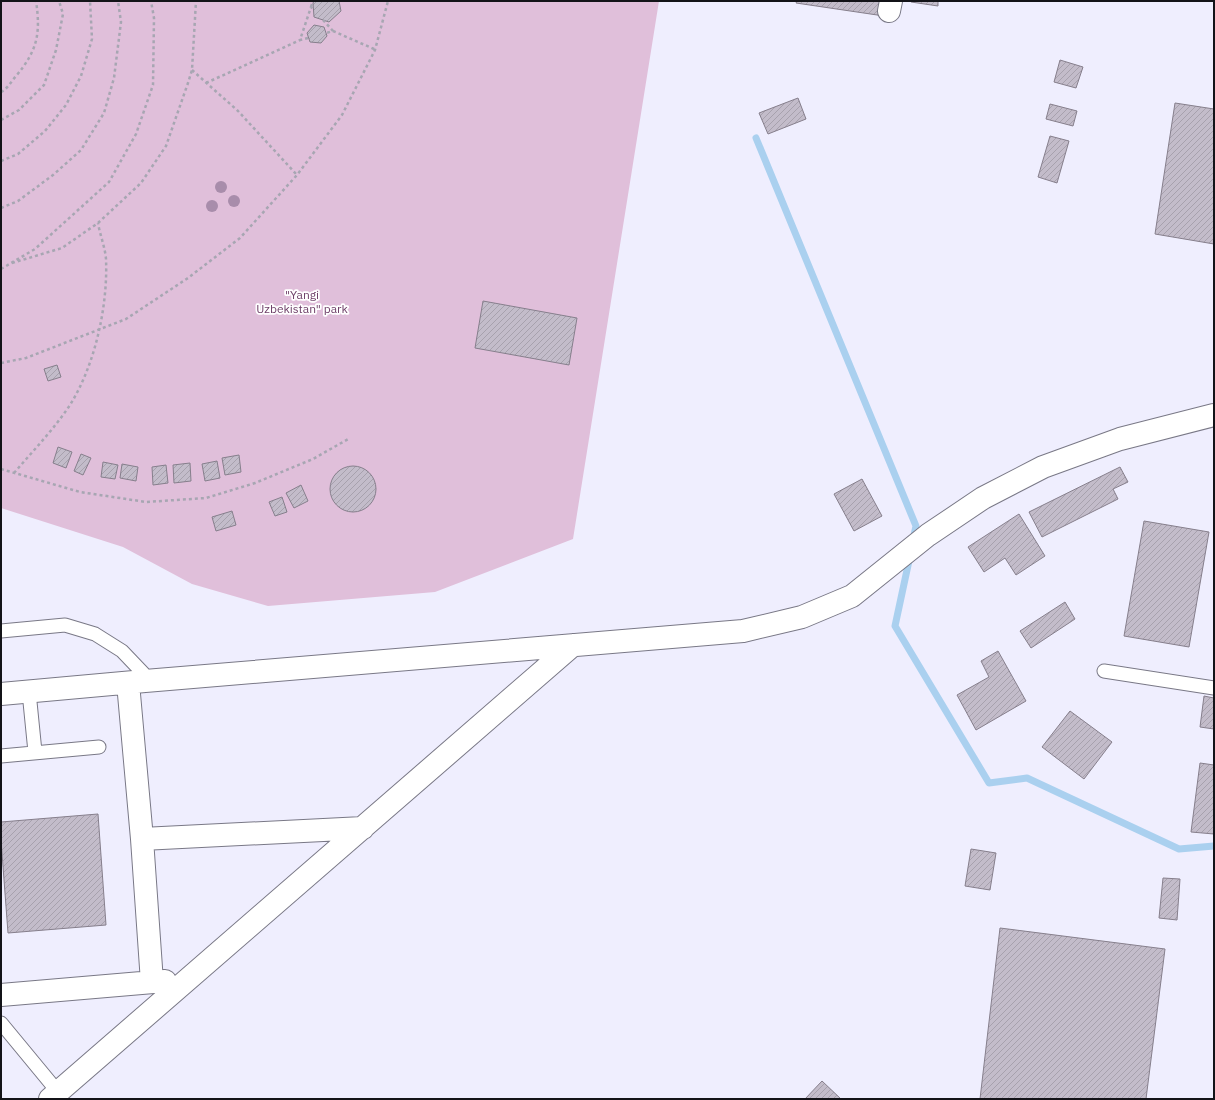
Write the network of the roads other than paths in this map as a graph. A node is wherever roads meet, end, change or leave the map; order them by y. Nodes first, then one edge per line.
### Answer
1 (1214, 415) edge
2 (1, 631) edge
3 (573, 645) junction
4 (1104, 671) dead end
5 (137, 682) junction
6 (1214, 688) edge
7 (29, 692) junction
8 (1, 694) edge
9 (99, 747) dead end
10 (35, 752) junction
11 (1, 756) edge
12 (363, 828) junction
13 (142, 839) junction
14 (188, 980) junction
15 (152, 982) junction
16 (1, 994) edge
17 (1, 1023) edge
18 (54, 1095) edge

1 - 3 street
2 - 5 lane
3 - 5 street
3 - 12 street
4 - 6 lane
5 - 7 street
5 - 13 street
7 - 8 street
7 - 10 lane
9 - 10 lane
10 - 11 lane
12 - 13 street
12 - 14 street
13 - 15 street
14 - 15 street
14 - 18 street
15 - 16 street
17 - 18 lane

